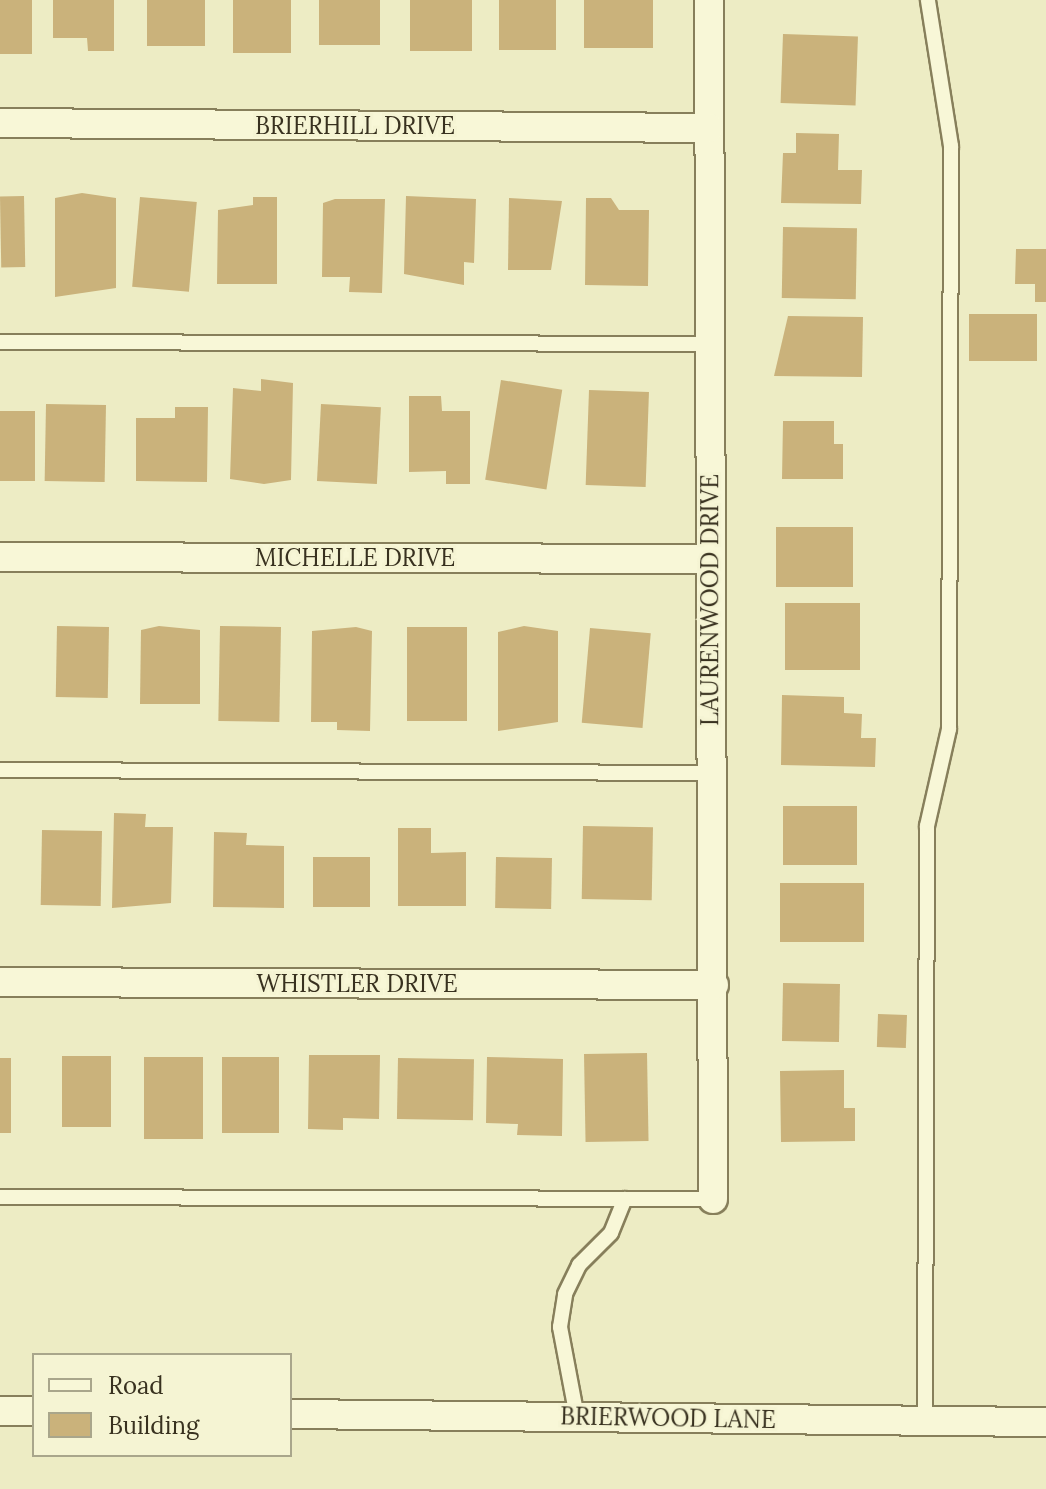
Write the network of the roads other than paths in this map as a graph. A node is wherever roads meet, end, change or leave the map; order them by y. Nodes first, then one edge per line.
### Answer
1 (709, 0) edge
2 (928, 0) edge
3 (0, 123) edge
4 (709, 128) junction
5 (0, 342) edge
6 (709, 344) junction
7 (0, 557) edge
8 (709, 559) junction
9 (0, 770) edge
10 (711, 773) junction
11 (0, 982) edge
12 (714, 985) junction
13 (0, 1197) edge
14 (625, 1199) junction
15 (713, 1199) joint
16 (0, 1411) edge
17 (32, 1411) edge
18 (292, 1414) edge
19 (577, 1417) junction
20 (925, 1421) junction
21 (1046, 1422) edge

1 - 4 street, LAURENWOOD DRIVE
2 - 20 lane
3 - 4 street, BRIERHILL DRIVE
4 - 6 street, LAURENWOOD DRIVE
5 - 6 lane
6 - 8 street, LAURENWOOD DRIVE
7 - 8 street, MICHELLE DRIVE
8 - 10 street, LAURENWOOD DRIVE
9 - 10 lane
10 - 12 street, LAURENWOOD DRIVE
11 - 12 street, WHISTLER DRIVE
12 - 15 street, LAURENWOOD DRIVE
13 - 14 lane
14 - 15 lane
14 - 19 lane
16 - 17 street
18 - 19 street, BRIERWOOD LANE
19 - 20 street, BRIERWOOD LANE
20 - 21 street, BRIERWOOD LANE

